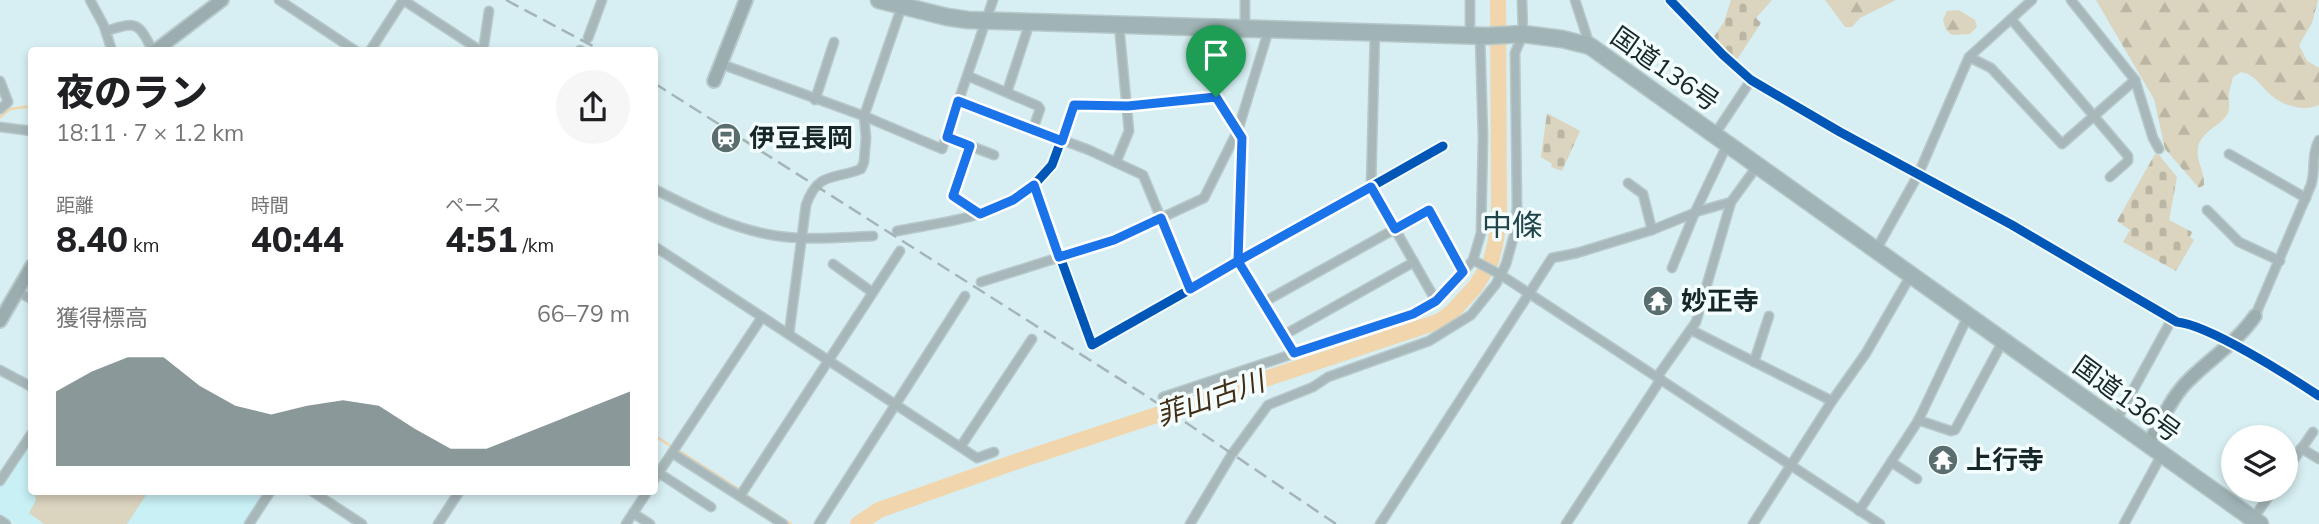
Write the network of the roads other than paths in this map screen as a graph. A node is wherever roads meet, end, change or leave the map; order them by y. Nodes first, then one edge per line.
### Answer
1 (90, 0) edge
2 (222, 0) edge
3 (279, 0) edge
4 (602, 0) edge
5 (746, 0) edge
6 (879, 0) edge
7 (993, 0) edge
8 (1245, 0) edge
9 (1470, 0) edge
10 (1522, 0) edge
11 (1575, 0) edge
12 (1670, 0) edge
13 (2032, 0) edge
14 (2071, 0) edge
15 (903, 3) edge
16 (489, 11) dead end
17 (2011, 19) junction
18 (986, 20) junction
19 (1030, 22) junction
20 (1119, 25) junction
21 (1245, 28) junction
22 (1269, 29) junction
23 (106, 31) junction
24 (1375, 32) junction
25 (1518, 35) junction
26 (1479, 36) junction
27 (588, 38) dead end
28 (834, 42) dead end
29 (1590, 46) junction
30 (111, 47) edge
31 (152, 47) edge
32 (159, 47) edge
33 (350, 47) edge
34 (373, 47) edge
35 (476, 47) edge
36 (483, 47) edge
37 (1969, 57) junction
38 (721, 64) junction
39 (968, 76) junction
40 (0, 80) edge
41 (1751, 80) junction
42 (2135, 80) junction
43 (714, 81) dead end
44 (1007, 92) junction
45 (815, 100) junction
46 (958, 101) junction
47 (1128, 106) junction
48 (0, 109) edge
49 (864, 116) junction
50 (2095, 117) junction
51 (0, 127) edge
52 (1033, 129) junction
53 (28, 130) edge
54 (1238, 130) junction
55 (947, 137) junction
56 (1722, 139) junction
57 (2319, 140) edge
58 (1062, 141) junction
59 (970, 146) junction
60 (1443, 146) dead end
61 (2159, 149) dead end
62 (2228, 154) dead end
63 (994, 155) dead end
64 (1116, 162) junction
65 (1759, 165) junction
66 (1918, 175) junction
67 (2110, 177) dead end
68 (1628, 183) dead end
69 (1034, 185) junction
70 (1371, 187) junction
71 (658, 192) edge
72 (2306, 198) junction
73 (1731, 202) junction
74 (2207, 209) dead end
75 (1695, 212) junction
76 (980, 214) junction
77 (1161, 218) junction
78 (1395, 229) junction
79 (1652, 230) junction
80 (897, 231) dead end
81 (873, 236) dead end
82 (801, 238) junction
83 (658, 249) edge
84 (1876, 250) junction
85 (900, 251) dead end
86 (1059, 257) junction
87 (1474, 260) junction
88 (1238, 261) junction
89 (2280, 261) junction
90 (1414, 262) junction
91 (833, 264) dead end
92 (1672, 268) dead end
93 (1463, 272) junction
94 (28, 273) edge
95 (1499, 274) junction
96 (1911, 275) junction
97 (981, 282) dead end
98 (1190, 289) junction
99 (17, 292) junction
100 (872, 292) junction
101 (1529, 294) junction
102 (965, 296) dead end
103 (28, 297) edge
104 (1436, 301) junction
105 (1264, 302) junction
106 (1769, 316) dead end
107 (1968, 316) junction
108 (2255, 316) joint
109 (762, 317) junction
110 (2172, 319) junction
111 (0, 321) edge
112 (1691, 330) junction
113 (789, 334) junction
114 (1283, 335) junction
115 (1032, 339) dead end
116 (2003, 341) junction
117 (2231, 344) junction
118 (1294, 353) junction
119 (828, 359) junction
120 (1754, 362) junction
121 (0, 370) edge
122 (1659, 378) junction
123 (28, 385) edge
124 (2319, 396) edge
125 (1163, 397) dead end
126 (1832, 401) junction
127 (895, 403) junction
128 (1918, 420) junction
129 (2116, 421) junction
130 (2313, 432) dead end
131 (28, 439) edge
132 (2148, 444) junction
133 (961, 446) junction
134 (2301, 448) junction
135 (994, 452) dead end
136 (673, 453) junction
137 (2298, 453) edge
138 (2162, 454) junction
139 (2319, 459) edge
140 (1891, 462) junction
141 (1791, 465) junction
142 (658, 475) edge
143 (658, 477) edge
144 (1917, 479) dead end
145 (0, 481) edge
146 (268, 495) edge
147 (318, 495) edge
148 (457, 495) edge
149 (645, 495) edge
150 (740, 496) junction
151 (2267, 502) edge
152 (711, 507) dead end
153 (1859, 511) junction
154 (633, 513) junction
155 (0, 520) edge
156 (2257, 522) edge
157 (6, 524) edge
158 (249, 524) edge
159 (362, 524) edge
160 (438, 524) edge
161 (626, 524) edge
162 (650, 524) edge
163 (783, 524) edge
164 (819, 524) edge
165 (1190, 524) edge
166 (1380, 524) edge
167 (1566, 524) edge
168 (1753, 524) edge
169 (1880, 524) edge
170 (2124, 524) edge

1 - 23 street
2 - 32 main road
3 - 33 street
4 - 27 street
5 - 38 main road
6 - 15 highway, 国道136号
7 - 18 street
8 - 21 street
9 - 26 street
10 - 25 street
11 - 29 street
12 - 41 street
13 - 17 street
14 - 42 street
15 - 18 highway, 国道136号
15 - 49 street
16 - 36 street
17 - 37 street
17 - 50 street
18 - 19 highway, 国道136号
18 - 39 street
19 - 20 highway, 国道136号
19 - 44 street
20 - 21 highway, 国道136号
20 - 47 street
21 - 22 highway, 国道136号
22 - 24 highway, 国道136号
22 - 54 street
23 - 30 street
23 - 31 street
24 - 26 highway, 国道136号
24 - 70 street
25 - 26 highway, 国道136号
25 - 29 highway, 国道136号
25 - 95 street
26 - 87 street
28 - 45 street
29 - 56 highway, 国道136号
34 - 35 street
37 - 50 street
37 - 66 street
38 - 43 main road
38 - 45 street
39 - 44 street
39 - 46 street
40 - 48 street
41 - 56 street
41 - 66 street
42 - 50 street
42 - 61 street
44 - 52 street
45 - 49 street
46 - 52 street
46 - 55 street
47 - 54 street
47 - 58 street
47 - 64 street
49 - 55 street
49 - 82 street
50 - 67 street
51 - 53 street
52 - 58 street
54 - 77 street
54 - 88 street
55 - 59 street
56 - 65 highway, 国道136号
56 - 75 street
57 - 72 street
58 - 64 street
58 - 69 street
59 - 63 street
59 - 76 street
60 - 70 street
62 - 72 street
64 - 77 street
65 - 73 street
65 - 84 highway, 国道136号
66 - 84 street
66 - 110 street
68 - 79 street
69 - 76 street
69 - 86 street
70 - 78 street
70 - 88 street
71 - 82 street
72 - 89 street
73 - 75 street
73 - 112 street
74 - 89 street
75 - 79 street
75 - 92 street
76 - 80 street
77 - 86 street
77 - 98 street
78 - 90 street
78 - 93 street
78 - 105 street
79 - 101 street
81 - 82 street
82 - 113 street
83 - 109 street
84 - 96 highway, 国道136号
85 - 100 street
86 - 97 street
86 - 98 street
87 - 93 street
87 - 95 street
88 - 98 street
88 - 105 street
89 - 108 street
90 - 104 street
90 - 114 street
91 - 100 street
93 - 104 street
94 - 99 main road
95 - 101 street
95 - 165 street
96 - 107 highway, 国道136号
96 - 126 street
99 - 103 street
99 - 111 main road
100 - 119 street
101 - 122 street
101 - 166 street
102 - 127 street
104 - 118 street
105 - 114 street
106 - 120 street
107 - 116 highway, 国道136号
107 - 128 street
108 - 117 main road
109 - 113 street
109 - 136 street
110 - 117 street
110 - 129 street
112 - 120 street
112 - 122 street
113 - 119 street
114 - 118 street
115 - 133 street
116 - 128 street
116 - 129 highway, 国道136号
117 - 124 street
117 - 132 main road
118 - 125 street
119 - 127 street
119 - 150 street
120 - 126 street
121 - 123 street
122 - 141 street
122 - 167 street
126 - 141 street
127 - 133 street
127 - 164 street
128 - 140 street
129 - 132 highway, 国道136号
130 - 134 street
131 - 145 street
132 - 138 highway, 国道136号
133 - 135 street
134 - 137 street
134 - 139 street
136 - 142 street
136 - 150 street
138 - 156 highway, 国道136号
138 - 170 street
140 - 144 street
140 - 153 street
141 - 153 street
141 - 168 street
143 - 152 street
146 - 158 street
147 - 159 street
148 - 160 street
149 - 154 street
150 - 163 street
151 - 156 street
153 - 169 street
154 - 161 street
154 - 162 street
155 - 157 street

